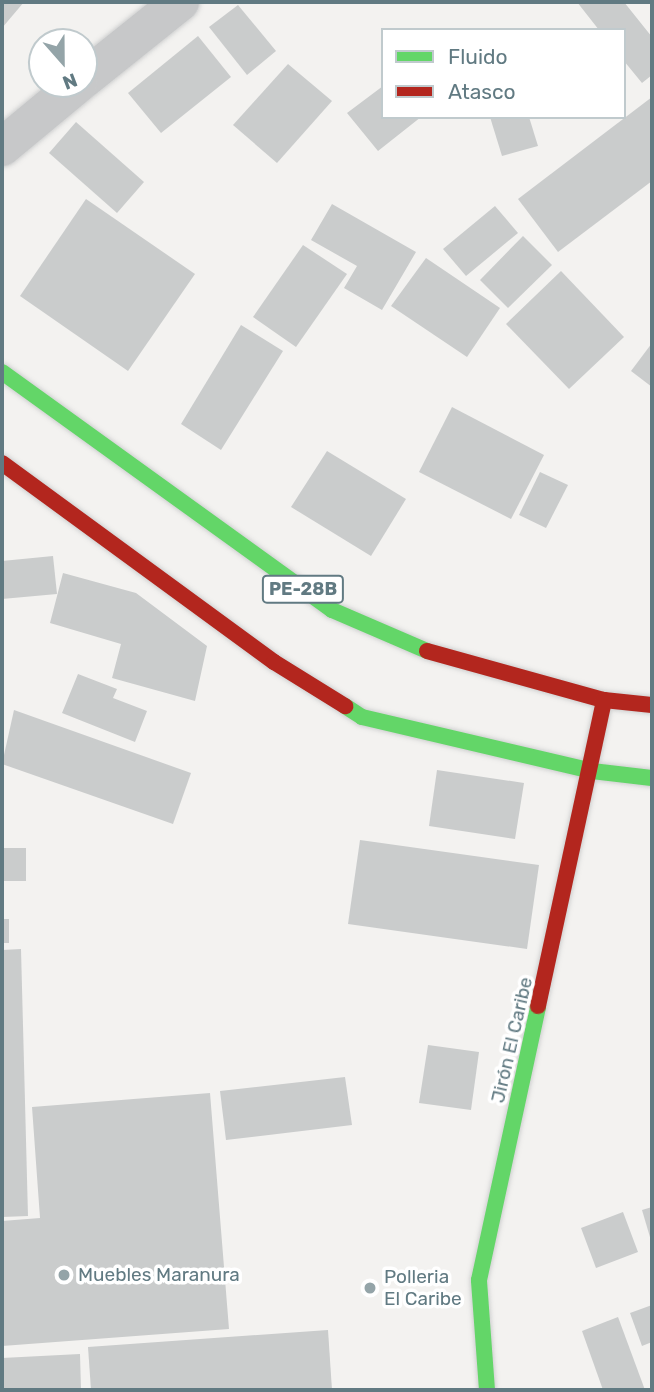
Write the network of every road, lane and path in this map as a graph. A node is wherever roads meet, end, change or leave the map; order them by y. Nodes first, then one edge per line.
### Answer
1 (180, 2) edge
2 (98, 68) edge
3 (61, 98) edge
4 (2, 147) edge
5 (2, 372) edge
6 (2, 463) edge
7 (604, 700) junction
8 (652, 705) edge
9 (592, 771) junction
10 (652, 778) edge
11 (487, 1390) edge

1 - 2 street
3 - 4 street
5 - 7 main road, PE-28B
6 - 9 main road
7 - 8 main road, PE-28B
7 - 9 main road, Jirón El Caribe
9 - 10 main road
9 - 11 main road, Jirón El Caribe

